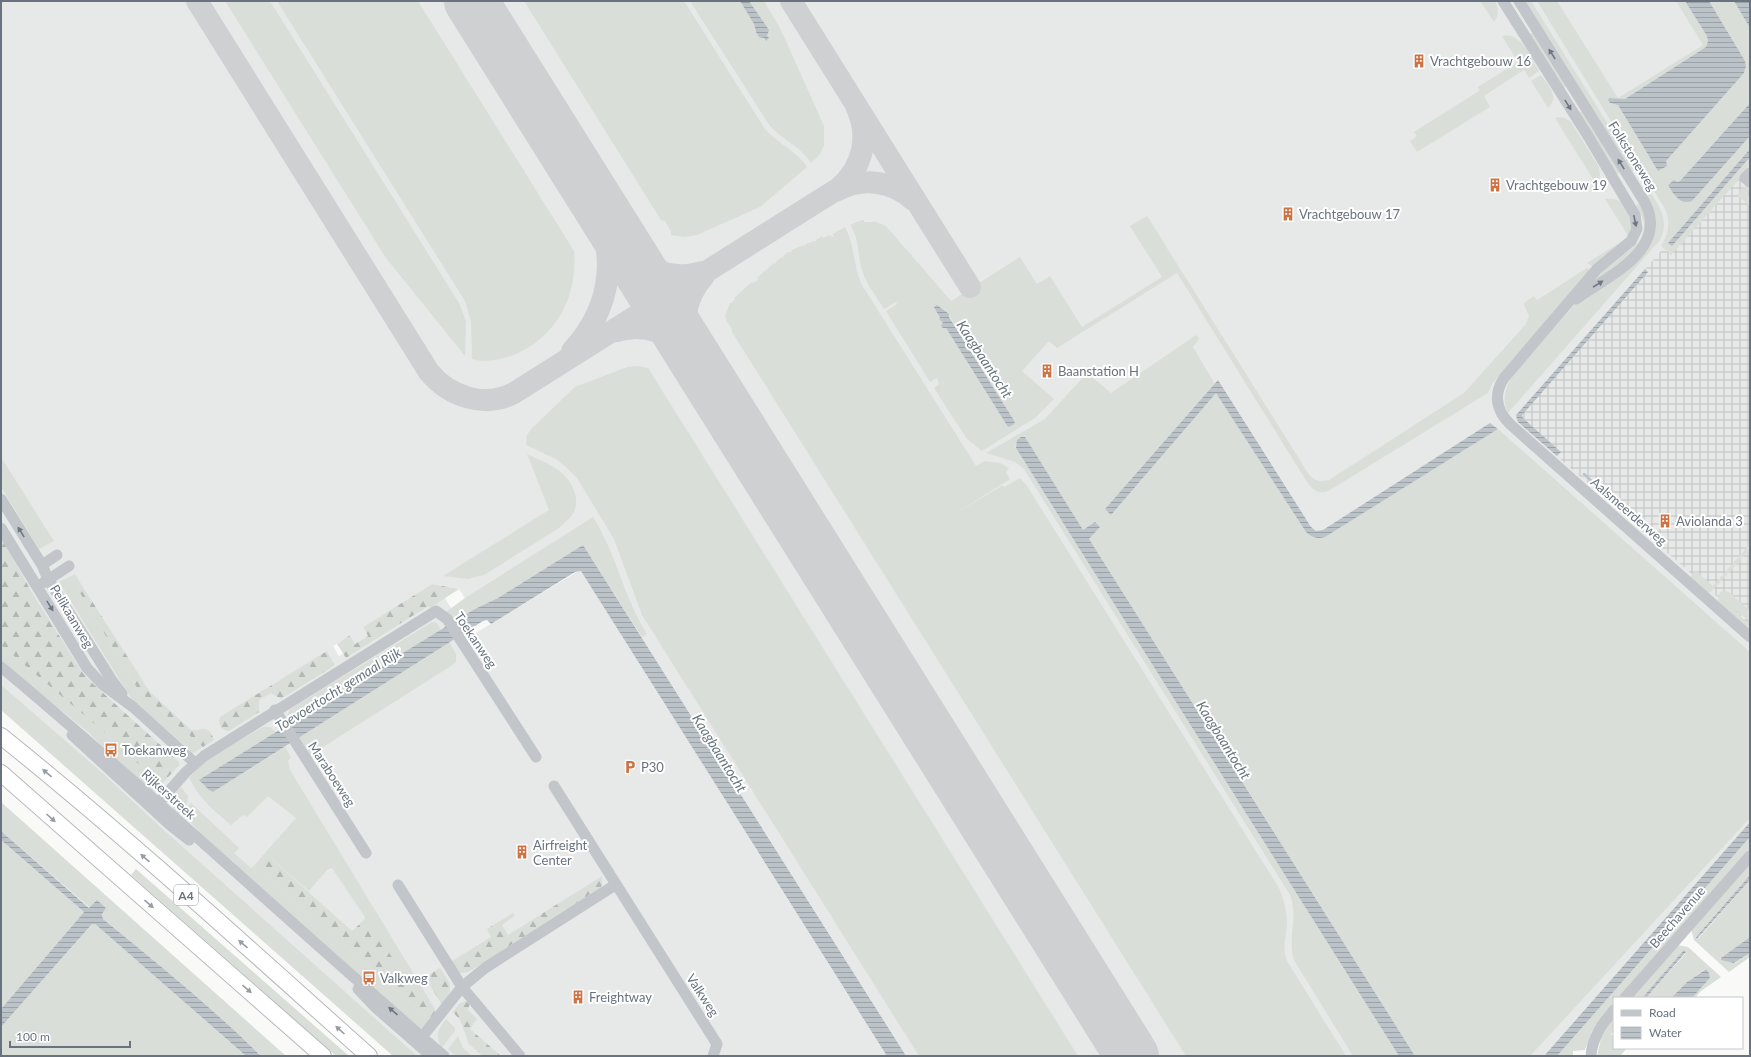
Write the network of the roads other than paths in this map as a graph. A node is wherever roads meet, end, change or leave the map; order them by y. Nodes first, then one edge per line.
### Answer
1 (1503, 1) edge
2 (1519, 1) edge
3 (1750, 173) edge
4 (1750, 182) edge
5 (1566, 306) junction
6 (1496, 400) joint
7 (1, 499) edge
8 (1, 528) edge
9 (57, 555) dead end
10 (42, 565) junction
11 (70, 566) dead end
12 (48, 579) junction
13 (38, 586) junction
14 (1750, 637) edge
15 (1, 667) edge
16 (1, 673) edge
17 (133, 707) junction
18 (275, 710) junction
19 (1, 736) edge
20 (536, 757) dead end
21 (195, 763) junction
22 (1, 773) edge
23 (554, 786) dead end
24 (155, 806) junction
25 (366, 853) dead end
26 (1750, 856) edge
27 (398, 885) dead end
28 (615, 885) junction
29 (462, 987) junction
30 (1626, 997) edge
31 (1613, 1011) edge
32 (287, 1024) junction
33 (420, 1040) junction
34 (308, 1056) edge
35 (323, 1056) edge
36 (369, 1056) edge
37 (431, 1056) edge
38 (444, 1056) edge
39 (520, 1056) edge
40 (713, 1056) edge
41 (1591, 1056) edge

1 -> 5 street, Folkstoneweg
5 -> 2 street, Folkstoneweg
3 - 4 street
5 - 6 street, Folkstoneweg
6 - 14 street, Aalsmeerderweg
10 -> 7 street, Pelikaanweg
8 - 13 street, Pelikaanweg
9 - 10 street
10 - 12 street, Pelikaanweg
11 - 12 street, Pelikaanweg
12 - 13 street
12 - 17 street, Pelikaanweg
13 -> 17 street, Pelikaanweg
15 - 24 street, Rijkerstreek
16 - 24 street, Rijkerstreek
17 - 21 street, Pelikaanweg
18 - 20 street, Toekanweg
18 - 21 street, Toekanweg
18 - 25 street, Maraboeweg
36 -> 19 highway, A4
21 - 24 street, Toekanweg
22 -> 32 highway, A4
23 - 28 street
24 - 33 street, Rijkerstreek
26 - 30 street, Beechavenue
27 - 29 street
28 - 29 street
28 - 40 street, Valkweg
29 - 33 street
29 - 39 street
31 - 41 street
32 - 34 highway, A4
32 - 35 highway, A4
33 - 37 street, Rijkerstreek
33 - 38 street, Rijkerstreek

